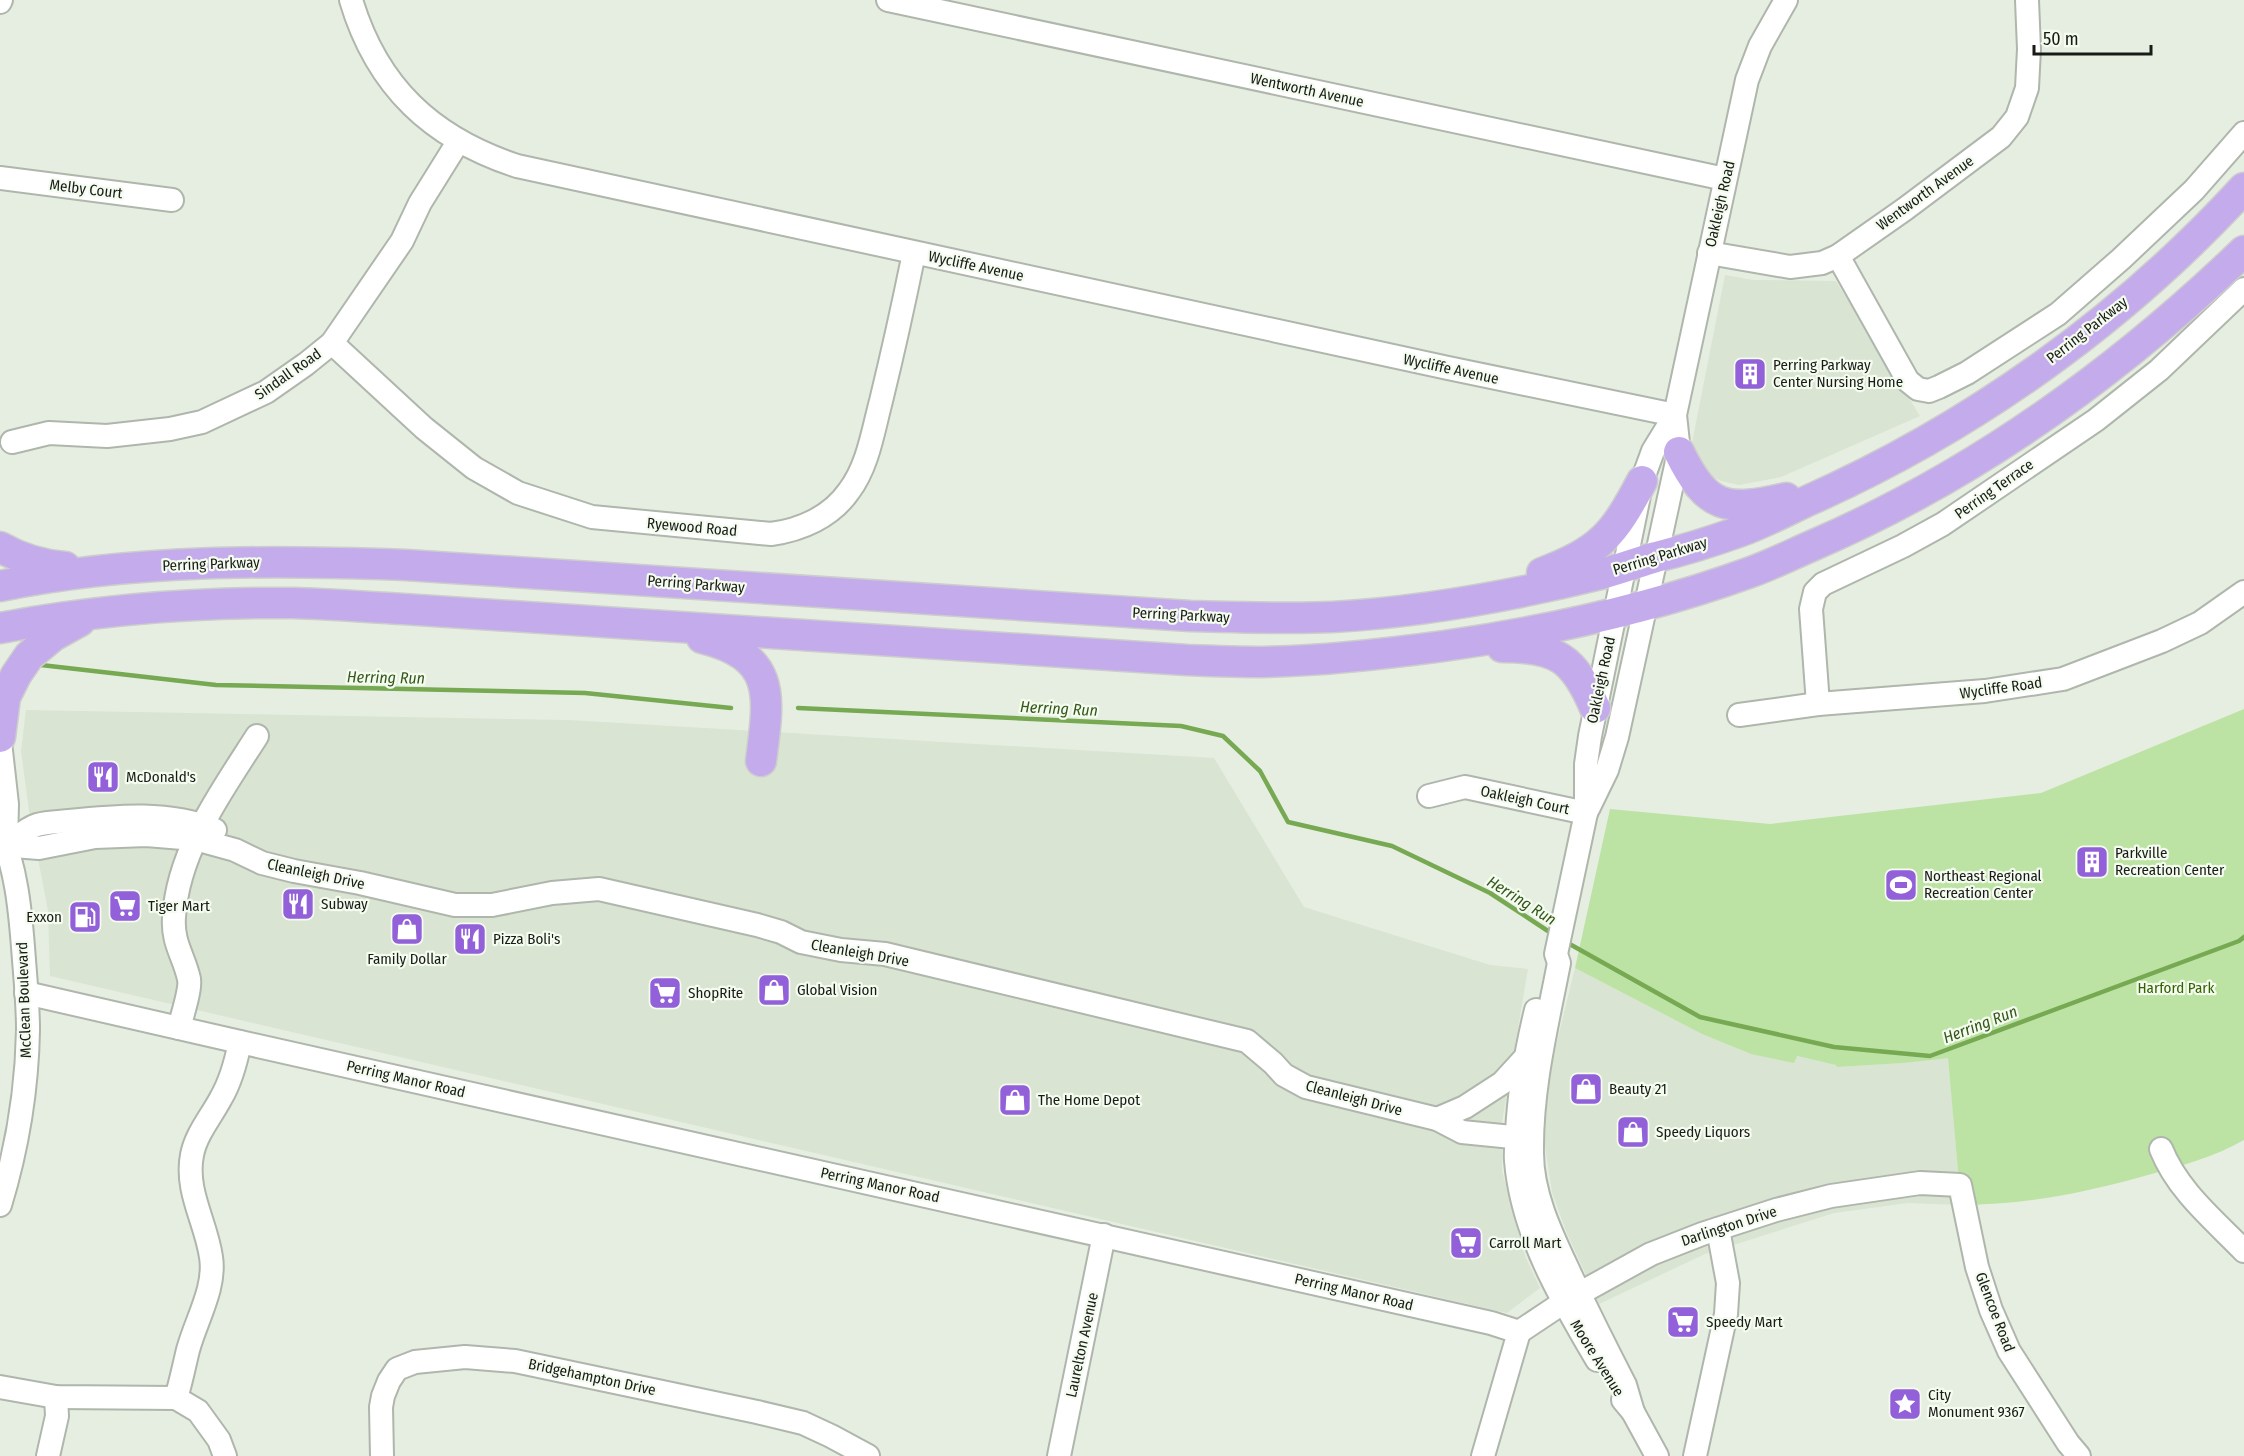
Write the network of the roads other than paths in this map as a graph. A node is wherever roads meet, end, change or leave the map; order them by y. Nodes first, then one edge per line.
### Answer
1 (351, 0) edge
2 (888, 0) edge
3 (1786, 0) edge
4 (2027, 0) edge
5 (2244, 132) edge
6 (458, 142) junction
7 (0, 178) edge
8 (1725, 179) junction
9 (2244, 188) edge
10 (172, 200) dead end
11 (2244, 251) edge
12 (914, 253) junction
13 (1709, 253) junction
14 (1838, 256) junction
15 (2244, 289) edge
16 (332, 343) junction
17 (1676, 415) junction
18 (12, 442) dead end
19 (1678, 452) junction
20 (1642, 481) junction
21 (1842, 486) junction
22 (0, 547) edge
23 (1656, 557) junction
24 (1624, 567) junction
25 (94, 570) junction
26 (0, 586) edge
27 (2244, 592) edge
28 (1468, 602) junction
29 (1646, 604) junction
30 (94, 614) junction
31 (1615, 614) junction
32 (647, 625) junction
33 (0, 628) edge
34 (1398, 652) junction
35 (1818, 704) junction
36 (1595, 708) junction
37 (1739, 716) dead end
38 (257, 736) dead end
39 (0, 737) edge
40 (0, 742) edge
41 (761, 762) dead end
42 (1429, 796) dead end
43 (1586, 813) junction
44 (199, 832) junction
45 (2, 840) edge
46 (1556, 953) junction
47 (26, 993) junction
48 (179, 1028) junction
49 (240, 1042) junction
50 (1524, 1059) junction
51 (1437, 1119) junction
52 (1525, 1131) junction
53 (2161, 1149) dead end
54 (1960, 1185) joint
55 (0, 1205) edge
56 (1718, 1229) junction
57 (1104, 1235) junction
58 (2244, 1251) edge
59 (1572, 1299) junction
60 (1519, 1332) junction
61 (0, 1388) edge
62 (56, 1396) junction
63 (176, 1398) junction
64 (48, 1456) edge
65 (225, 1456) edge
66 (382, 1456) edge
67 (867, 1456) edge
68 (1059, 1456) edge
69 (1483, 1456) edge
70 (1657, 1456) edge
71 (1695, 1456) edge
72 (2079, 1456) edge

1 - 6 street, Wycliffe Avenue
2 - 8 street, Wentworth Avenue
3 - 8 street, Oakleigh Road
4 - 14 street, Wentworth Avenue
5 - 14 street
6 - 12 street, Wycliffe Avenue
6 - 16 street, Sindall Road
7 - 10 street, Melby Court
8 - 13 street, Oakleigh Road
9 - 21 main road, Perring Parkway
11 - 29 main road
12 - 16 street, Ryewood Road
12 - 17 street, Wycliffe Avenue
13 - 14 street, Wentworth Avenue
13 - 17 street, Oakleigh Road
15 - 35 street, Perring Terrace
16 - 18 street, Sindall Road
17 - 19 street, Oakleigh Road
17 - 20 street, Oakleigh Road
19 - 21 main road
19 - 23 street, Oakleigh Road
20 - 24 street, Oakleigh Road
20 - 28 main road
21 - 23 main road, Perring Parkway
22 - 25 main road
23 - 24 main road, Perring Parkway
23 - 29 street, Oakleigh Road
24 - 28 main road, Perring Parkway
24 - 31 street, Oakleigh Road
25 - 26 main road, Perring Parkway
25 - 28 main road, Perring Parkway
27 - 35 street, Wycliffe Road
29 - 31 main road
29 - 43 street, Oakleigh Road
30 - 32 main road
30 - 33 main road
30 - 39 main road
31 - 34 main road
31 - 36 street, Oakleigh Road
32 - 34 main road
32 - 41 main road
34 - 36 main road
35 - 37 street, Wycliffe Road
36 - 43 street, Oakleigh Road
38 - 44 street
40 - 45 street, McClean Boulevard
42 - 43 street, Oakleigh Court
43 - 46 street, Oakleigh Road
44 - 45 street, Cleanleigh Drive
44 - 48 street
44 - 51 street, Cleanleigh Drive
45 - 47 street, McClean Boulevard
46 - 50 street, Oakleigh Road
46 - 52 street, Oakleigh Road
47 - 48 street, Perring Manor Road
47 - 55 street, McClean Boulevard
48 - 49 street, Perring Manor Road
49 - 57 street, Perring Manor Road
49 - 63 street
50 - 51 street
50 - 52 street, Oakleigh Road
51 - 52 street, Cleanleigh Drive
52 - 59 street, Oakleigh Road
53 - 58 street
54 - 56 street, Darlington Drive
54 - 72 street, Glencoe Road
56 - 59 street, Darlington Drive
56 - 71 street
57 - 60 street, Perring Manor Road
57 - 68 street, Laurelton Avenue
59 - 60 street, Darlington Drive
59 - 70 street, Moore Avenue
60 - 69 street
61 - 62 street
62 - 63 street
62 - 64 street
63 - 65 street
66 - 67 street, Bridgehampton Drive

